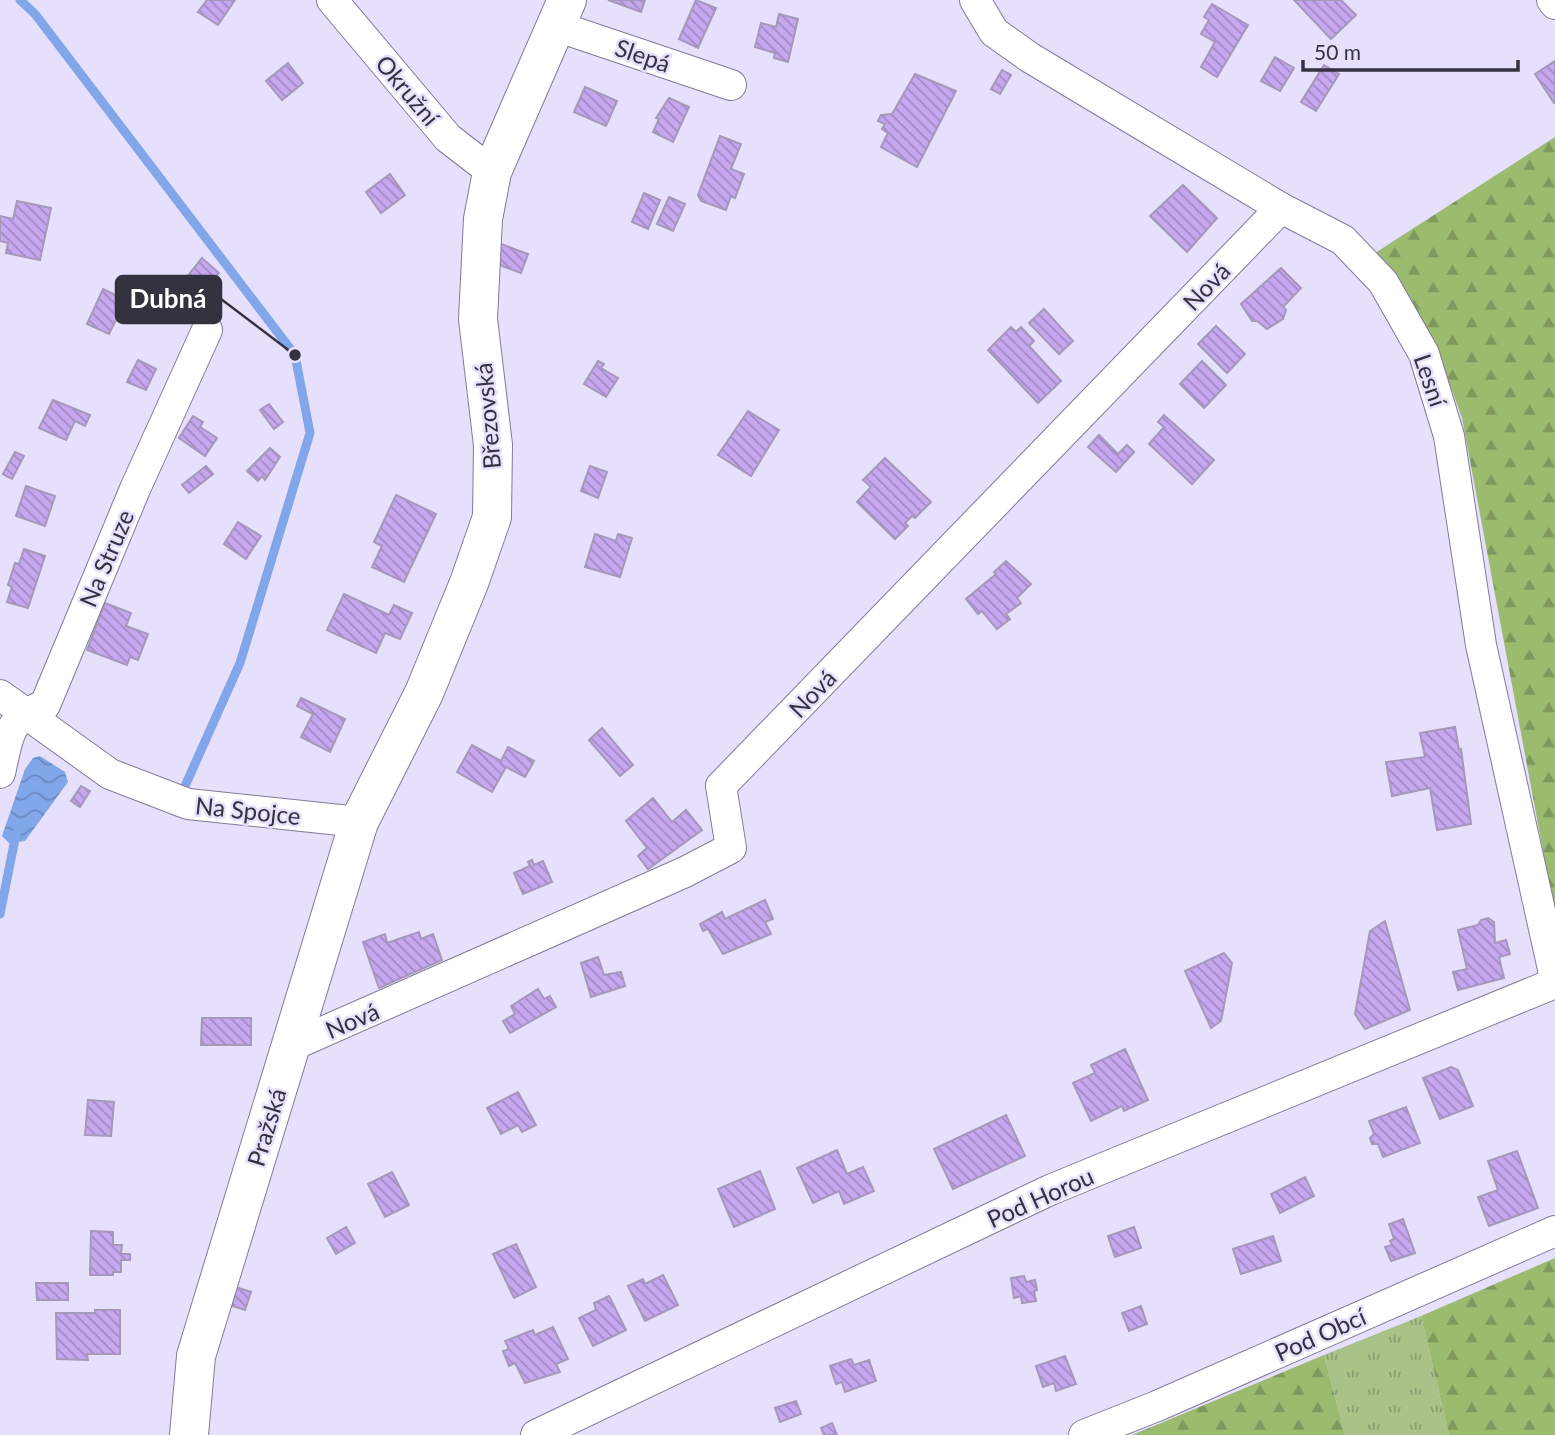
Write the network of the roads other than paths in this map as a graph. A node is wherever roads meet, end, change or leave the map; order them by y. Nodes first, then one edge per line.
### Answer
1 (332, 0) edge
2 (975, 0) edge
3 (1004, 0) edge
4 (562, 13) edge
5 (994, 32) junction
6 (731, 85) dead end
7 (492, 172) junction
8 (1282, 208) junction
9 (206, 330) dead end
10 (0, 695) edge
11 (23, 713) junction
12 (0, 773) edge
13 (359, 822) junction
14 (1555, 980) edge
15 (291, 1046) junction
16 (1555, 1231) edge
17 (189, 1435) edge
18 (536, 1435) edge
19 (1084, 1435) edge

1 - 7 street, Okružní
2 - 5 street, Lesní
3 - 5 street
4 - 6 street, Slepá
4 - 7 street, Březovská
5 - 8 street, Lesní
7 - 13 street, Březovská
8 - 14 street, Lesní
8 - 15 street, Nová
9 - 11 street, Na Struze
10 - 11 street, Na Spojce
11 - 12 street, Na Struze
11 - 13 street, Na Spojce
13 - 15 street, Pražská
14 - 18 street, Pod Horou
15 - 17 street, Pražská
16 - 19 street, Pod Obcí

